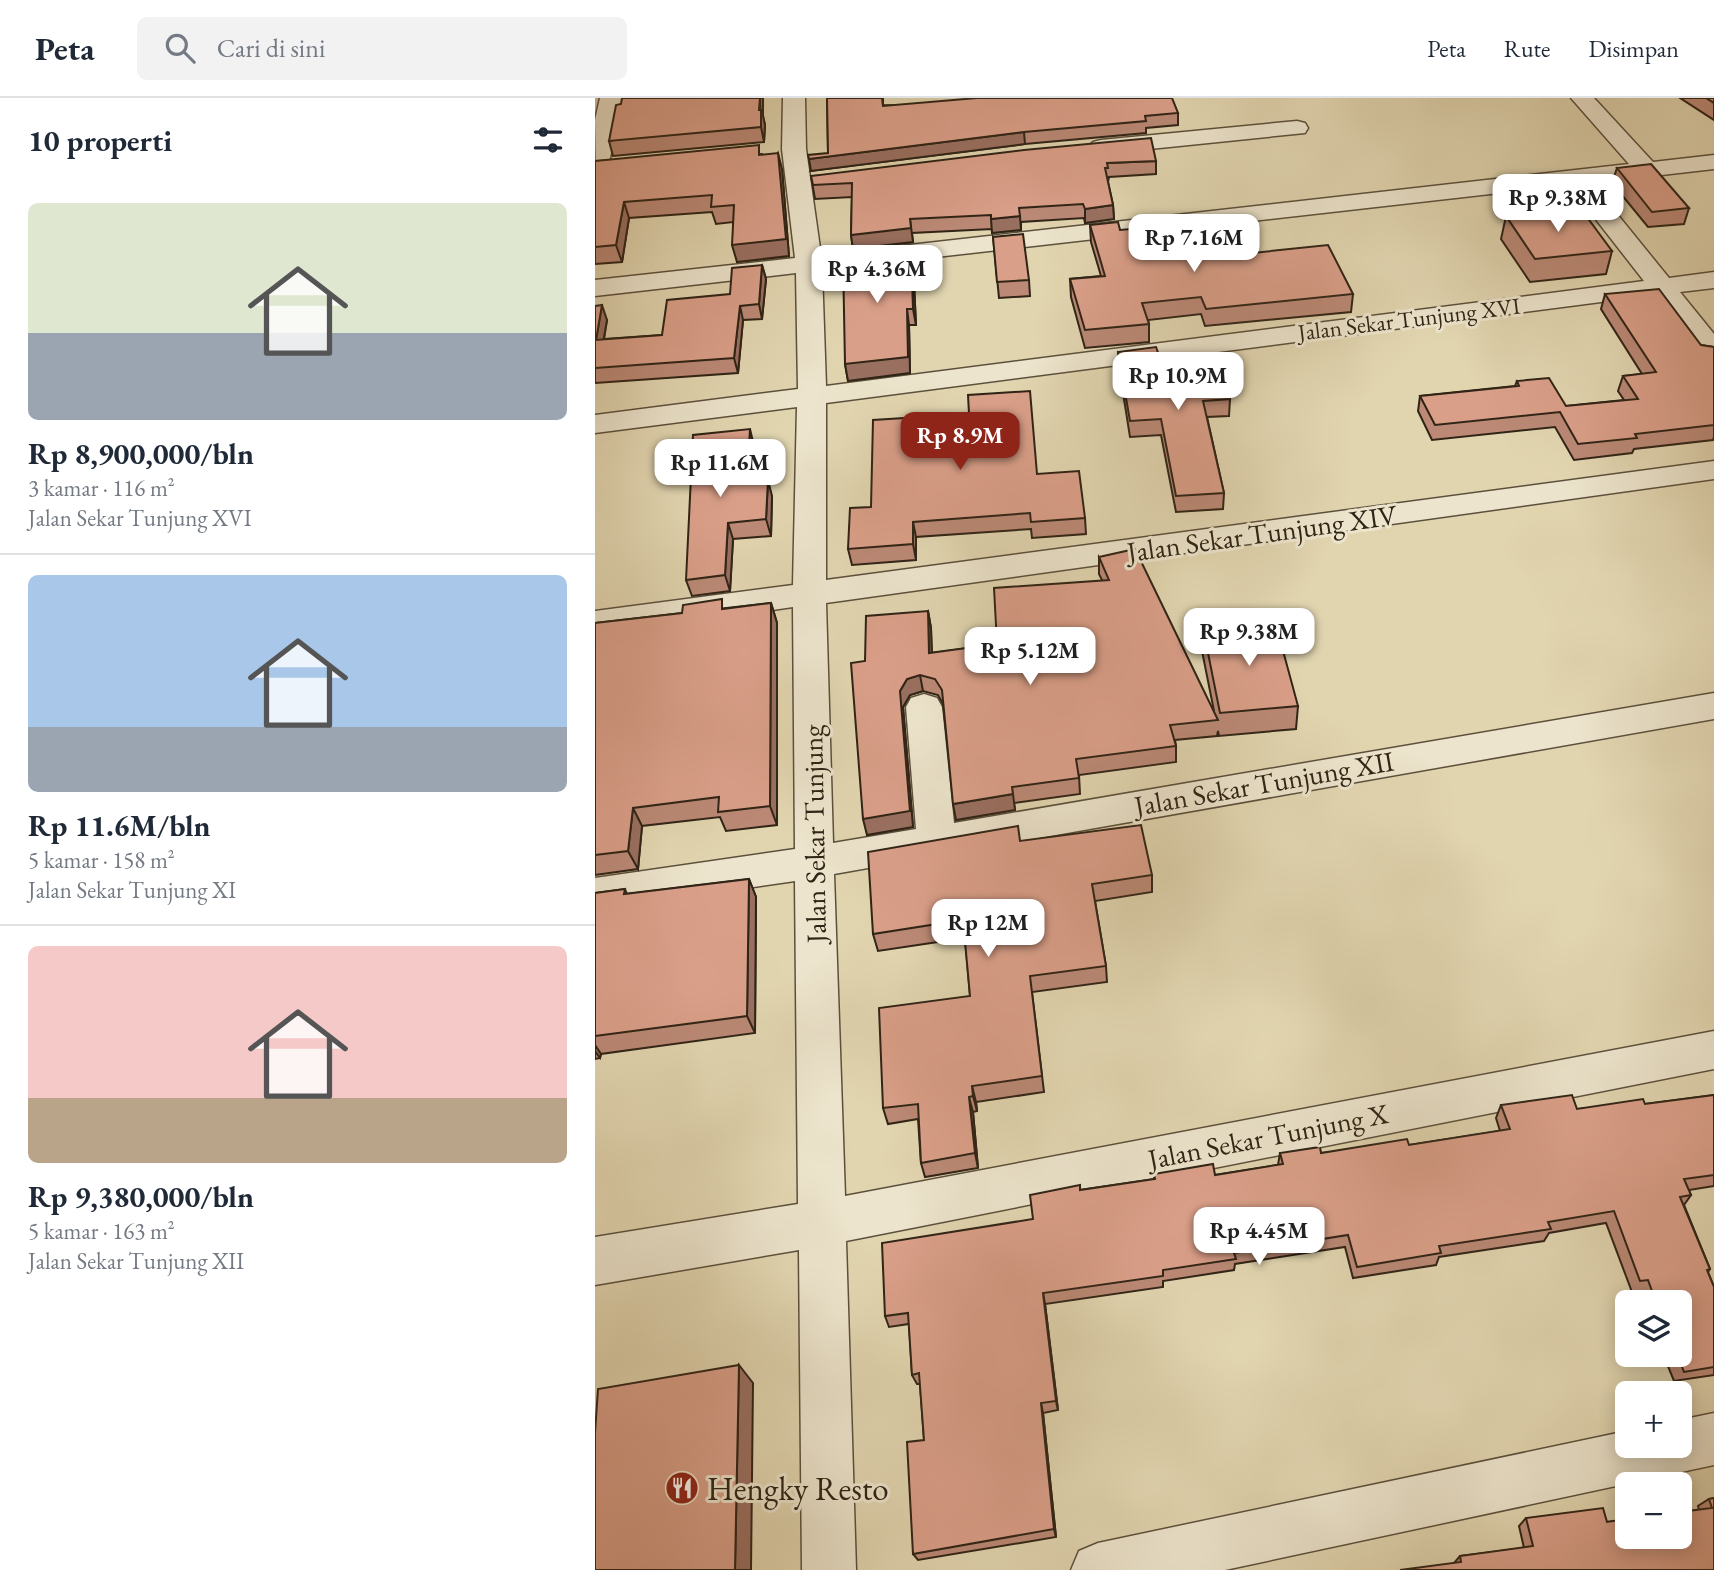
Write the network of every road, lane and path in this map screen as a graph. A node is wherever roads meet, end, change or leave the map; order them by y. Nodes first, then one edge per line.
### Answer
1 (611, 98) edge
2 (794, 98) edge
3 (1582, 98) edge
4 (1297, 128) dead end
5 (1078, 149) edge
6 (1714, 162) edge
7 (622, 165) edge
8 (596, 168) edge
9 (1647, 170) junction
10 (1576, 178) junction
11 (809, 264) junction
12 (1714, 280) edge
13 (1663, 286) junction
14 (595, 288) edge
15 (1714, 352) edge
16 (812, 396) junction
17 (595, 424) edge
18 (1714, 470) edge
19 (809, 595) junction
20 (595, 623) edge
21 (1714, 706) edge
22 (924, 707) dead end
23 (936, 840) junction
24 (814, 862) junction
25 (595, 894) edge
26 (1714, 1050) edge
27 (823, 1223) junction
28 (595, 1261) edge
29 (1714, 1439) edge
30 (828, 1570) edge
31 (1098, 1570) edge

1 - 8 street
2 - 11 street, Jalan Sekar Tunjung
3 - 9 street
4 - 5 street
6 - 9 street
7 - 8 street
9 - 10 street
10 - 11 street
10 - 13 street
11 - 14 street
11 - 16 street, Jalan Sekar Tunjung
12 - 13 street, Jalan Sekar Tunjung XVI
13 - 15 street
13 - 16 street, Jalan Sekar Tunjung XVI
16 - 17 street, Jalan Sekar Tunjung XVI
16 - 19 street, Jalan Sekar Tunjung
18 - 19 street, Jalan Sekar Tunjung XIV
19 - 20 street, Jalan Sekar Tunjung XIV
19 - 24 street, Jalan Sekar Tunjung
21 - 23 street, Jalan Sekar Tunjung XII
22 - 23 street
23 - 24 street, Jalan Sekar Tunjung XII
24 - 25 street, Jalan Sekar Tunjung XII
24 - 27 street, Jalan Sekar Tunjung
26 - 27 street, Jalan Sekar Tunjung X
27 - 28 street, Jalan Sekar Tunjung X
27 - 30 street, Jalan Sekar Tunjung
29 - 31 street

